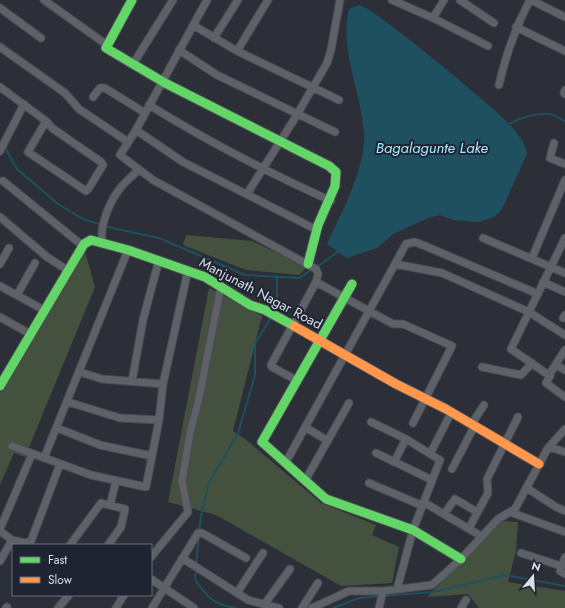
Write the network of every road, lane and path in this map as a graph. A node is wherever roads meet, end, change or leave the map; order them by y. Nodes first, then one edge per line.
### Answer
1 (44, 0) edge
2 (173, 0) edge
3 (207, 0) edge
4 (238, 0) edge
5 (268, 0) edge
6 (340, 0) edge
7 (392, 0) edge
8 (444, 0) edge
9 (460, 0) edge
10 (530, 0) edge
11 (128, 2) edge
12 (0, 8) edge
13 (565, 17) edge
14 (433, 18) junction
15 (494, 23) dead end
16 (193, 25) junction
17 (516, 27) junction
18 (41, 38) dead end
19 (214, 38) junction
20 (107, 44) junction
21 (488, 46) dead end
22 (0, 47) edge
23 (179, 50) junction
24 (237, 51) junction
25 (565, 51) edge
26 (133, 64) junction
27 (162, 81) junction
28 (499, 85) dead end
29 (0, 87) edge
30 (313, 88) junction
31 (565, 90) edge
32 (565, 94) edge
33 (93, 97) dead end
34 (339, 100) dead end
35 (24, 104) junction
36 (149, 106) junction
37 (145, 113) junction
38 (298, 114) junction
39 (46, 121) junction
40 (136, 130) junction
41 (335, 132) dead end
42 (128, 142) junction
43 (280, 142) junction
44 (554, 143) dead end
45 (0, 151) edge
46 (565, 164) edge
47 (264, 168) junction
48 (138, 170) junction
49 (565, 180) edge
50 (3, 181) dead end
51 (247, 194) junction
52 (331, 201) junction
53 (0, 216) edge
54 (317, 230) junction
55 (483, 238) dead end
56 (565, 238) edge
57 (102, 241) junction
58 (83, 246) junction
59 (9, 248) dead end
60 (128, 250) junction
61 (532, 258) junction
62 (159, 260) junction
63 (35, 263) dead end
64 (0, 264) edge
65 (308, 264) junction
66 (395, 264) junction
67 (552, 267) junction
68 (188, 270) junction
69 (69, 271) junction
70 (565, 273) edge
71 (316, 282) junction
72 (544, 282) junction
73 (352, 284) dead end
74 (0, 286) edge
75 (221, 286) junction
76 (565, 292) edge
77 (18, 294) junction
78 (538, 294) junction
79 (343, 298) junction
80 (44, 310) junction
81 (370, 312) junction
82 (529, 312) junction
83 (0, 317) edge
84 (293, 326) junction
85 (30, 334) junction
86 (565, 335) edge
87 (318, 340) junction
88 (565, 350) edge
89 (344, 355) junction
90 (532, 363) junction
91 (556, 365) junction
92 (482, 367) dead end
93 (565, 370) edge
94 (80, 372) junction
95 (549, 375) junction
96 (296, 380) junction
97 (132, 381) junction
98 (163, 384) junction
99 (0, 386) edge
100 (565, 397) edge
101 (425, 399) junction
102 (68, 402) junction
103 (349, 404) dead end
104 (484, 405) dead end
105 (451, 413) junction
106 (518, 417) dead end
107 (159, 420) junction
108 (371, 422) dead end
109 (413, 423) dead end
110 (473, 426) junction
111 (305, 427) junction
112 (57, 428) junction
113 (565, 429) edge
114 (406, 439) junction
115 (328, 441) junction
116 (504, 444) junction
117 (12, 446) dead end
118 (549, 447) junction
119 (565, 452) edge
120 (376, 453) dead end
121 (32, 454) junction
122 (430, 454) junction
123 (152, 456) junction
124 (44, 458) junction
125 (286, 462) junction
126 (394, 462) junction
127 (60, 464) junction
128 (539, 464) junction
129 (452, 469) dead end
130 (306, 479) junction
131 (116, 480) junction
132 (432, 480) junction
133 (369, 483) dead end
134 (527, 488) junction
135 (424, 504) junction
136 (110, 505) junction
137 (565, 511) edge
138 (477, 512) junction
139 (510, 512) junction
140 (444, 514) junction
141 (469, 528) junction
142 (0, 530) edge
143 (413, 530) junction
144 (565, 532) edge
145 (481, 536) junction
146 (12, 540) junction
147 (71, 544) edge
148 (109, 544) edge
149 (263, 552) dead end
150 (521, 553) dead end
151 (152, 556) edge
152 (565, 557) edge
153 (182, 558) junction
154 (246, 558) dead end
155 (461, 559) junction
156 (0, 561) edge
157 (561, 566) junction
158 (290, 569) dead end
159 (565, 574) edge
160 (152, 580) edge
161 (318, 583) dead end
162 (165, 588) junction
163 (397, 589) junction
164 (383, 591) junction
165 (237, 593) junction
166 (68, 596) edge
167 (123, 596) edge
168 (264, 605) junction
169 (191, 607) edge
170 (58, 608) edge
171 (116, 608) edge
172 (152, 608) edge
173 (279, 608) edge
174 (302, 608) edge
175 (312, 608) edge
176 (379, 608) edge

1 - 20 street
2 - 26 street
3 - 16 street
4 - 19 street
5 - 24 street
6 - 30 street
7 - 14 street
8 - 14 street
9 - 15 street
10 - 13 street
10 - 17 street
11 - 20 street
12 - 18 street
14 - 21 street
16 - 19 street
16 - 23 street
17 - 25 street
17 - 28 street
19 - 24 street
20 - 26 street
22 - 42 street
23 - 27 street
23 - 38 street
24 - 30 street
26 - 27 street
27 - 36 street
27 - 43 street
29 - 35 street
30 - 34 street
30 - 38 street
31 - 32 street
33 - 37 street
35 - 39 street
35 - 45 street
36 - 37 street
36 - 47 street
37 - 40 street
38 - 41 street
38 - 43 street
39 - 39 street
40 - 42 street
40 - 51 street
42 - 48 street
43 - 47 street
43 - 52 street
44 - 46 street
47 - 51 street
47 - 52 street
48 - 57 street
48 - 65 street
49 - 61 street
50 - 58 street
51 - 54 street
52 - 54 street
53 - 69 street
54 - 65 street
55 - 61 street
56 - 67 street
57 - 58 street, Manjunath Nagar Road
57 - 60 street, Manjunath Nagar Road
58 - 69 street
59 - 64 street
60 - 62 street, Manjunath Nagar Road
60 - 94 street
61 - 67 street
62 - 68 street, Manjunath Nagar Road
62 - 97 street
63 - 77 street
65 - 71 street
66 - 78 street
66 - 81 street
66 - 82 street
67 - 70 street
67 - 72 street
68 - 75 street, Manjunath Nagar Road
68 - 98 street
69 - 80 street
71 - 79 street
71 - 84 street
72 - 76 street
72 - 78 street
73 - 79 street
74 - 77 street
75 - 84 street, Manjunath Nagar Road
75 - 151 street
77 - 80 street
78 - 82 street
79 - 81 street
79 - 87 street
80 - 85 street
81 - 89 street
81 - 101 street
82 - 86 street
82 - 90 street
83 - 85 street
84 - 87 street, Manjunath Nagar Road
84 - 96 street
85 - 99 street
87 - 89 street, Manjunath Nagar Road
87 - 96 street
88 - 91 street
89 - 101 street, Manjunath Nagar Road
89 - 111 street
90 - 92 street
90 - 95 street
91 - 93 street
91 - 95 street
94 - 97 street
94 - 102 street
95 - 100 street
96 - 125 street
97 - 98 street
98 - 107 street
101 - 105 street, Manjunath Nagar Road
101 - 109 street
102 - 107 street
102 - 112 street
103 - 115 street
104 - 110 street
105 - 110 street, Manjunath Nagar Road
105 - 122 street
106 - 116 street
107 - 123 street
108 - 114 street
110 - 116 street, Manjunath Nagar Road
110 - 129 street
111 - 115 street
111 - 125 street
112 - 123 street
112 - 124 street
113 - 118 street
114 - 122 street
114 - 126 street
115 - 130 street
116 - 128 street, Manjunath Nagar Road
116 - 138 street
117 - 121 street
118 - 119 street
118 - 128 street
120 - 126 street
121 - 124 street
121 - 142 street
122 - 132 street
123 - 131 street
124 - 127 street
125 - 130 street
126 - 132 street
127 - 131 street
127 - 146 street
128 - 134 street
130 - 143 street
131 - 136 street
132 - 135 street
133 - 135 street
134 - 137 street
134 - 139 street
135 - 140 street
135 - 143 street
136 - 147 street
136 - 148 street
138 - 140 street
138 - 141 street
139 - 144 street
139 - 145 street
140 - 141 street
141 - 145 street
142 - 146 street
143 - 155 street
143 - 163 street
145 - 155 street
146 - 156 street
149 - 165 street
150 - 157 street
152 - 157 street
153 - 154 street
153 - 162 street
153 - 165 street
155 - 163 street
157 - 159 street
158 - 168 street
160 - 162 street
161 - 174 street
162 - 169 street
162 - 172 street
163 - 164 street
164 - 175 street
164 - 176 street
165 - 168 street
166 - 170 street
167 - 171 street
168 - 173 street

